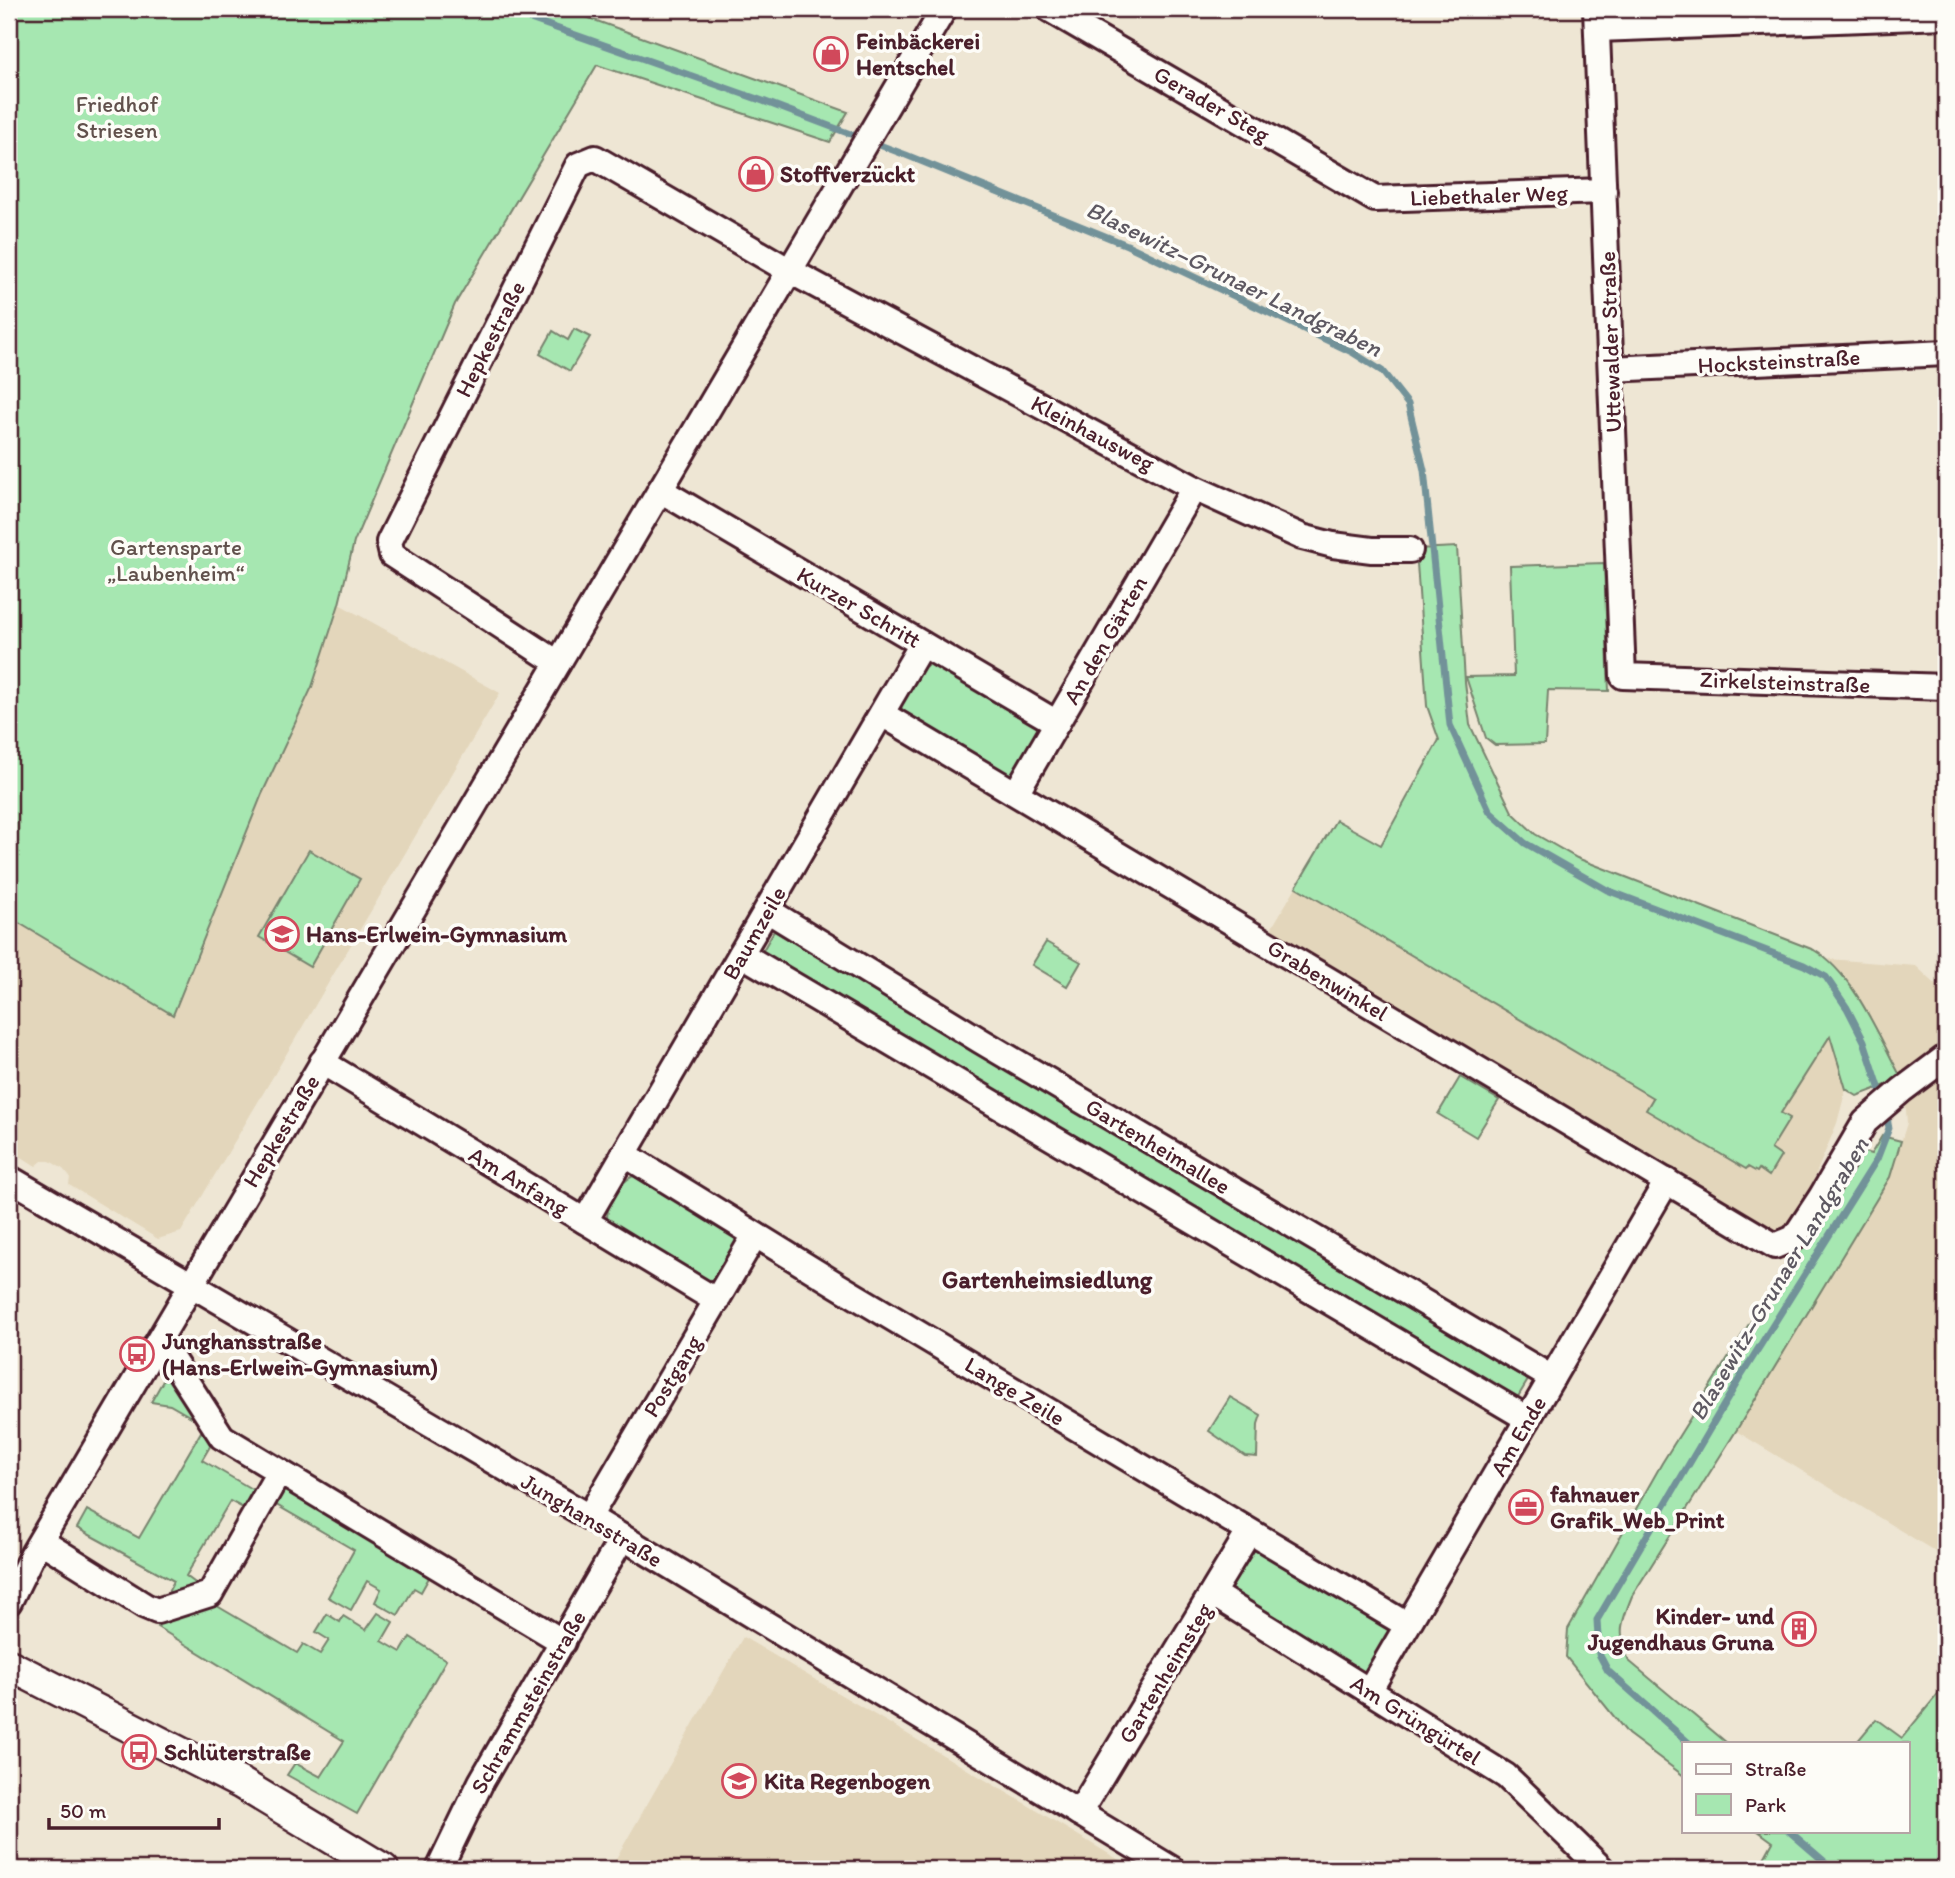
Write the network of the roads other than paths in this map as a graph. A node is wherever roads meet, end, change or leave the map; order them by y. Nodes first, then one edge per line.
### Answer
1 (944, 9) edge
2 (1049, 9) edge
3 (1946, 16) edge
4 (1597, 19) edge
5 (1604, 191) junction
6 (1375, 200) joint
7 (790, 271) junction
8 (1946, 353) edge
9 (1611, 369) junction
10 (1194, 488) junction
11 (660, 491) junction
12 (1409, 550) dead end
13 (922, 644) junction
14 (558, 663) junction
15 (1623, 676) joint
16 (1946, 687) edge
17 (882, 713) junction
18 (1057, 723) junction
19 (1016, 793) junction
20 (767, 911) junction
21 (741, 954) junction
22 (1946, 1057) edge
23 (322, 1062) junction
24 (624, 1154) junction
25 (9, 1178) edge
26 (1667, 1181) junction
27 (585, 1221) junction
28 (755, 1235) junction
29 (190, 1286) junction
30 (717, 1301) junction
31 (152, 1349) junction
32 (1552, 1378) junction
33 (1528, 1419) junction
34 (279, 1472) junction
35 (589, 1517) junction
36 (1249, 1532) junction
37 (622, 1538) junction
38 (41, 1541) junction
39 (1213, 1594) junction
40 (9, 1602) edge
41 (1407, 1625) junction
42 (563, 1642) junction
43 (9, 1665) edge
44 (1369, 1691) junction
45 (1079, 1813) junction
46 (383, 1869) edge
47 (439, 1869) edge
48 (1172, 1869) edge
49 (1602, 1869) edge

1 - 7 street, Hepkestraße
2 - 6 street, Gerader Steg
3 - 4 street
4 - 5 street, Uttewalder Straße
5 - 6 street, Liebethaler Weg
5 - 9 street, Uttewalder Straße
7 - 10 street, Kleinhausweg
7 - 11 street, Hepkestraße
7 - 14 street, Hepkestraße
8 - 9 street, Hocksteinstraße
9 - 15 street, Uttewalder Straße
10 - 12 street, Kleinhausweg
10 - 18 street, An den Gärten
11 - 13 street, Kurzer Schritt
11 - 14 street, Hepkestraße
13 - 17 street, Baumzeile
13 - 18 street, Kurzer Schritt
14 - 23 street, Hepkestraße
15 - 16 street, Zirkelsteinstraße
17 - 19 street, Grabenwinkel
17 - 20 street, Baumzeile
18 - 19 street, An den Gärten
19 - 26 street, Grabenwinkel
20 - 21 street, Baumzeile
20 - 32 street, Gartenheimallee
21 - 24 street, Baumzeile
21 - 33 street, Gartenheimallee
22 - 26 street, Grabenwinkel
23 - 27 street, Am Anfang
23 - 29 street, Hepkestraße
24 - 27 street, Baumzeile
24 - 28 street, Lange Zeile
25 - 29 street, Junghansstraße
26 - 32 street, Am Ende
27 - 30 street, Am Anfang
28 - 30 street, Postgang
28 - 36 street, Lange Zeile
29 - 31 street, Hepkestraße
29 - 35 street, Junghansstraße
30 - 35 street, Postgang
31 - 34 street
31 - 38 street, Hepkestraße
32 - 33 street, Am Ende
33 - 41 street, Am Ende
34 - 38 street
34 - 42 street
35 - 37 street, Junghansstraße
36 - 39 street, Gartenheimsteg
36 - 41 street, Lange Zeile
37 - 42 street, Schrammsteinstraße
37 - 45 street, Junghansstraße
38 - 40 street, Hepkestraße
39 - 44 street, Am Grüngürtel
39 - 45 street, Gartenheimsteg
41 - 44 street, Am Ende
42 - 47 street, Schrammsteinstraße
43 - 46 street
44 - 49 street, Am Grüngürtel
45 - 48 street, Junghansstraße

